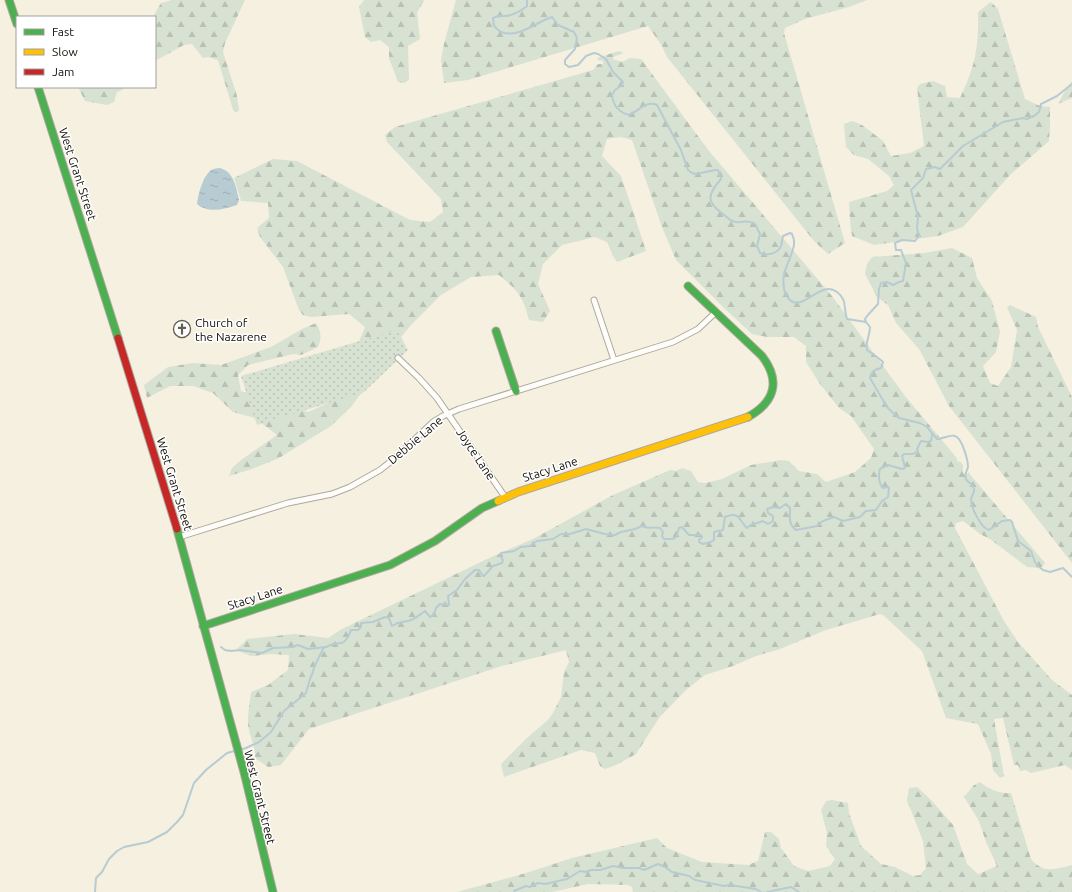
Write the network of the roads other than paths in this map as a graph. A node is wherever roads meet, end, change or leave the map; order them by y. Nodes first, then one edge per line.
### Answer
1 (9, 0) edge
2 (16, 21) edge
3 (38, 88) edge
4 (688, 286) dead end
5 (594, 300) dead end
6 (716, 312) junction
7 (496, 331) dead end
8 (398, 358) dead end
9 (614, 360) junction
10 (516, 391) junction
11 (449, 414) junction
12 (505, 497) junction
13 (179, 537) junction
14 (203, 626) junction
15 (273, 892) edge

1 - 2 main road
3 - 13 main road, West Grant Street
4 - 6 main road, Stacy Lane
5 - 9 street
6 - 9 street, Debbie Lane
6 - 12 main road, Stacy Lane
7 - 10 main road
8 - 11 street, Joyce Lane
9 - 10 street, Debbie Lane
10 - 11 street, Debbie Lane
11 - 12 street, Joyce Lane
11 - 13 street, Debbie Lane
12 - 14 main road, Stacy Lane
13 - 14 main road, West Grant Street
14 - 15 main road, West Grant Street

